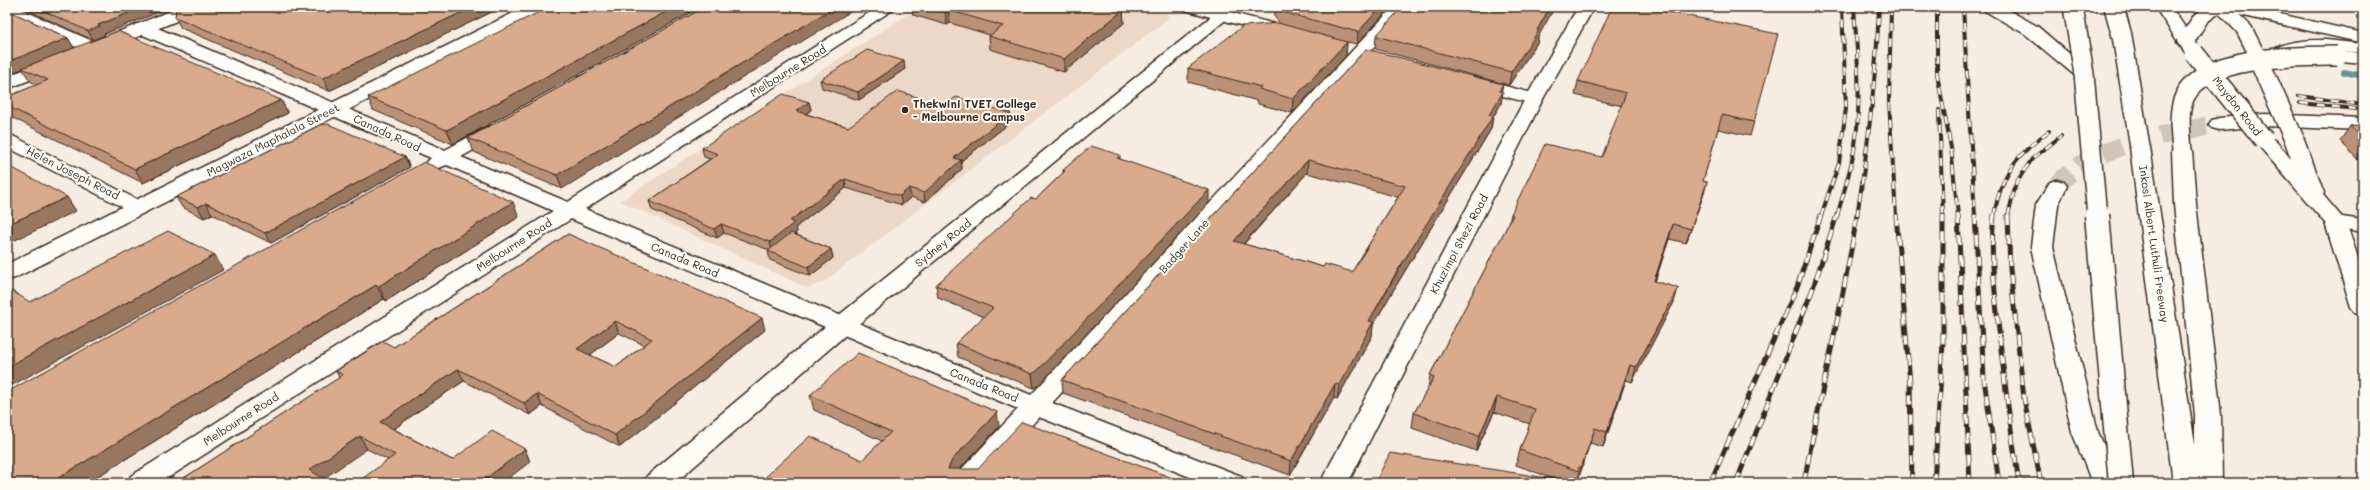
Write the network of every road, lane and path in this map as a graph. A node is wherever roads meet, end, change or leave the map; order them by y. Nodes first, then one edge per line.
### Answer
1 (195, 7) edge
2 (538, 7) edge
3 (889, 7) edge
4 (1192, 7) edge
5 (1402, 7) edge
6 (1586, 7) edge
7 (1991, 7) edge
8 (2073, 7) edge
9 (2114, 7) edge
10 (2163, 7) edge
11 (2217, 7) edge
12 (2221, 7) edge
13 (2226, 7) edge
14 (9, 8) edge
15 (1228, 11) edge
16 (142, 28) junction
17 (1299, 36) edge
18 (2363, 38) edge
19 (2190, 47) junction
20 (93, 48) junction
21 (2363, 48) edge
22 (2363, 58) edge
23 (2266, 73) junction
24 (2084, 74) junction
25 (1458, 79) edge
26 (7, 84) edge
27 (1534, 99) junction
28 (334, 108) junction
29 (514, 120) edge
30 (2219, 124) tunnel mouth
31 (2363, 124) edge
32 (7, 139) edge
33 (444, 159) junction
34 (417, 174) edge
35 (2056, 186) tunnel mouth
36 (2317, 202) junction
37 (139, 208) junction
38 (568, 210) junction
39 (2335, 222) junction
40 (2363, 226) edge
41 (7, 273) edge
42 (2363, 307) edge
43 (841, 326) junction
44 (1037, 406) junction
45 (2186, 477) edge
46 (140, 483) edge
47 (657, 483) edge
48 (964, 483) edge
49 (1232, 483) edge
50 (1334, 483) edge
51 (2106, 483) edge
52 (2121, 483) edge
53 (2208, 483) edge

1 - 16 main road
2 - 28 main road, Magwaza Maphalala Street
3 - 38 street, Melbourne Road
4 - 15 street
5 - 44 street, Badger Lane
6 - 27 main road, Khuzimpi Shezi Road
7 - 24 main road
8 - 24 main road, bridge
9 - 45 main road, Inkosi Albert Luthuli Freeway, bridge
10 - 19 main road, Maydon Road
11 - 19 main road
12 - 23 main road, Maydon Road, bridge
13 - 18 main road
14 - 20 street
15 - 17 street
15 - 43 main road, Sydney Road
16 - 20 main road
16 - 28 street, Canada Road
19 - 36 main road, Maydon Road, bridge
20 - 26 main road
21 - 23 main road
22 - 53 main road, bridge
23 - 36 main road, Maydon Road, bridge
24 - 52 main road, bridge
25 - 27 street
27 - 50 main road, Khuzimpi Shezi Road
28 - 33 street, Canada Road
28 - 37 main road, Magwaza Maphalala Street
29 - 33 street
30 - 31 main road
32 - 37 street, Helen Joseph Road
33 - 34 street
33 - 38 street, Canada Road
35 - 51 main road
36 - 39 main road, Maydon Road
37 - 41 main road, Magwaza Maphalala Street
38 - 43 street, Canada Road
38 - 46 street, Melbourne Road
39 - 40 street
39 - 42 main road, Maydon Road
43 - 44 street, Canada Road
43 - 47 main road, Sydney Road
44 - 48 street, Badger Lane
44 - 49 street, Canada Road

